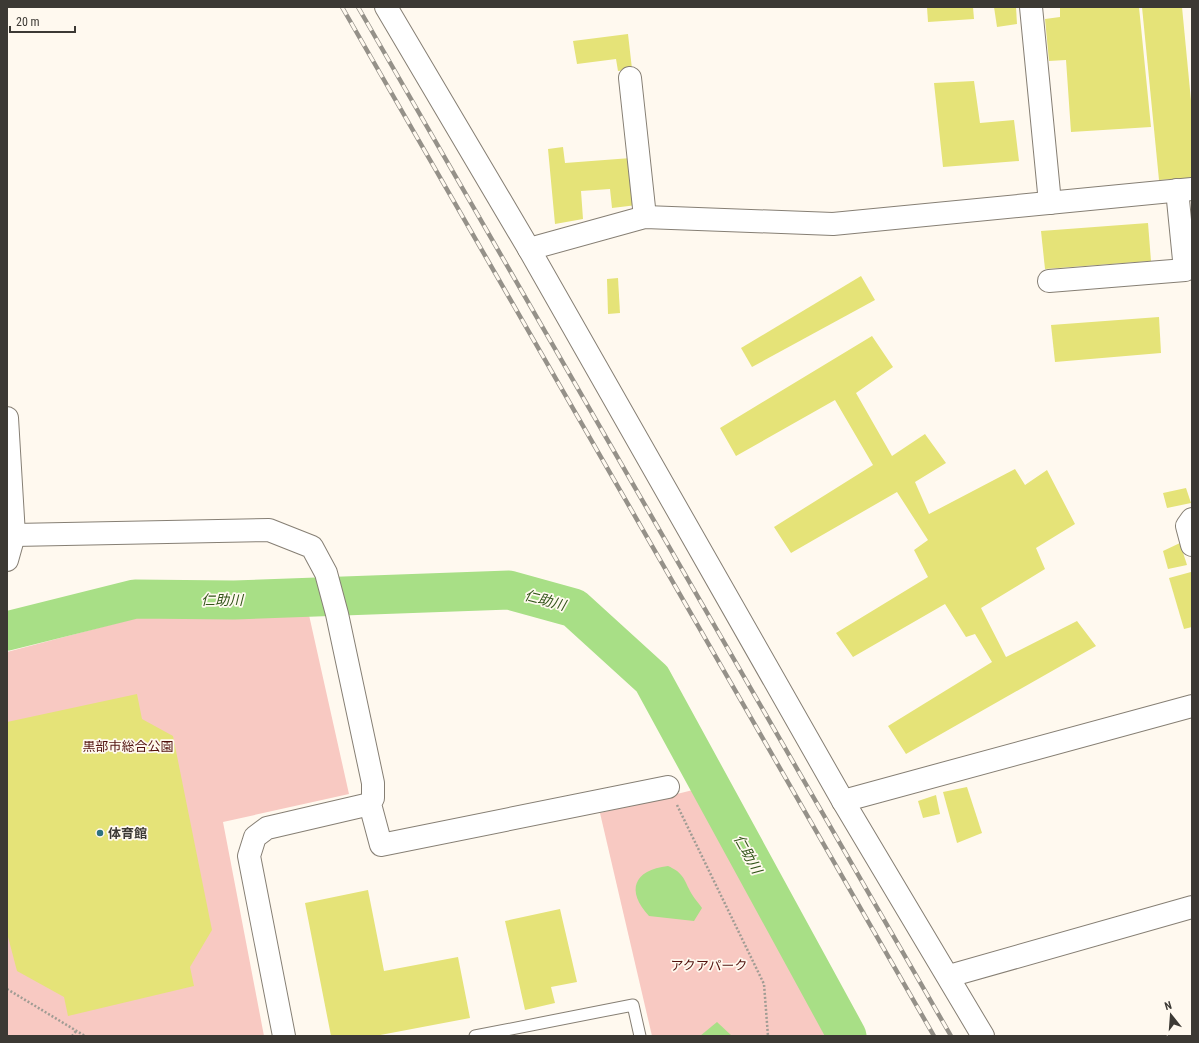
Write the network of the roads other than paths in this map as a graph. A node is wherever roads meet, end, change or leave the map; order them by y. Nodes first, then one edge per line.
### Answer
1 (386, 7) edge
2 (1031, 7) edge
3 (630, 78) dead end
4 (1184, 190) edge
5 (1050, 203) junction
6 (645, 217) junction
7 (529, 249) junction
8 (1189, 270) edge
9 (1049, 281) dead end
10 (7, 418) edge
11 (1192, 519) edge
12 (10, 536) edge
13 (1192, 545) edge
14 (7, 560) edge
15 (1192, 706) edge
16 (668, 786) road end
17 (843, 801) junction
18 (370, 804) junction
19 (1192, 907) edge
20 (949, 976) junction
21 (284, 1036) edge
22 (475, 1036) edge
23 (640, 1036) edge
24 (983, 1036) edge

1 - 7 street
2 - 5 street
3 - 6 street
4 - 5 street
4 - 8 street
5 - 6 street
6 - 7 street
7 - 17 street
8 - 9 street
10 - 12 street
11 - 13 street
12 - 14 street
12 - 18 street
15 - 17 street
16 - 18 street
17 - 20 street
18 - 21 street
19 - 20 street
20 - 24 street
22 - 23 lane

